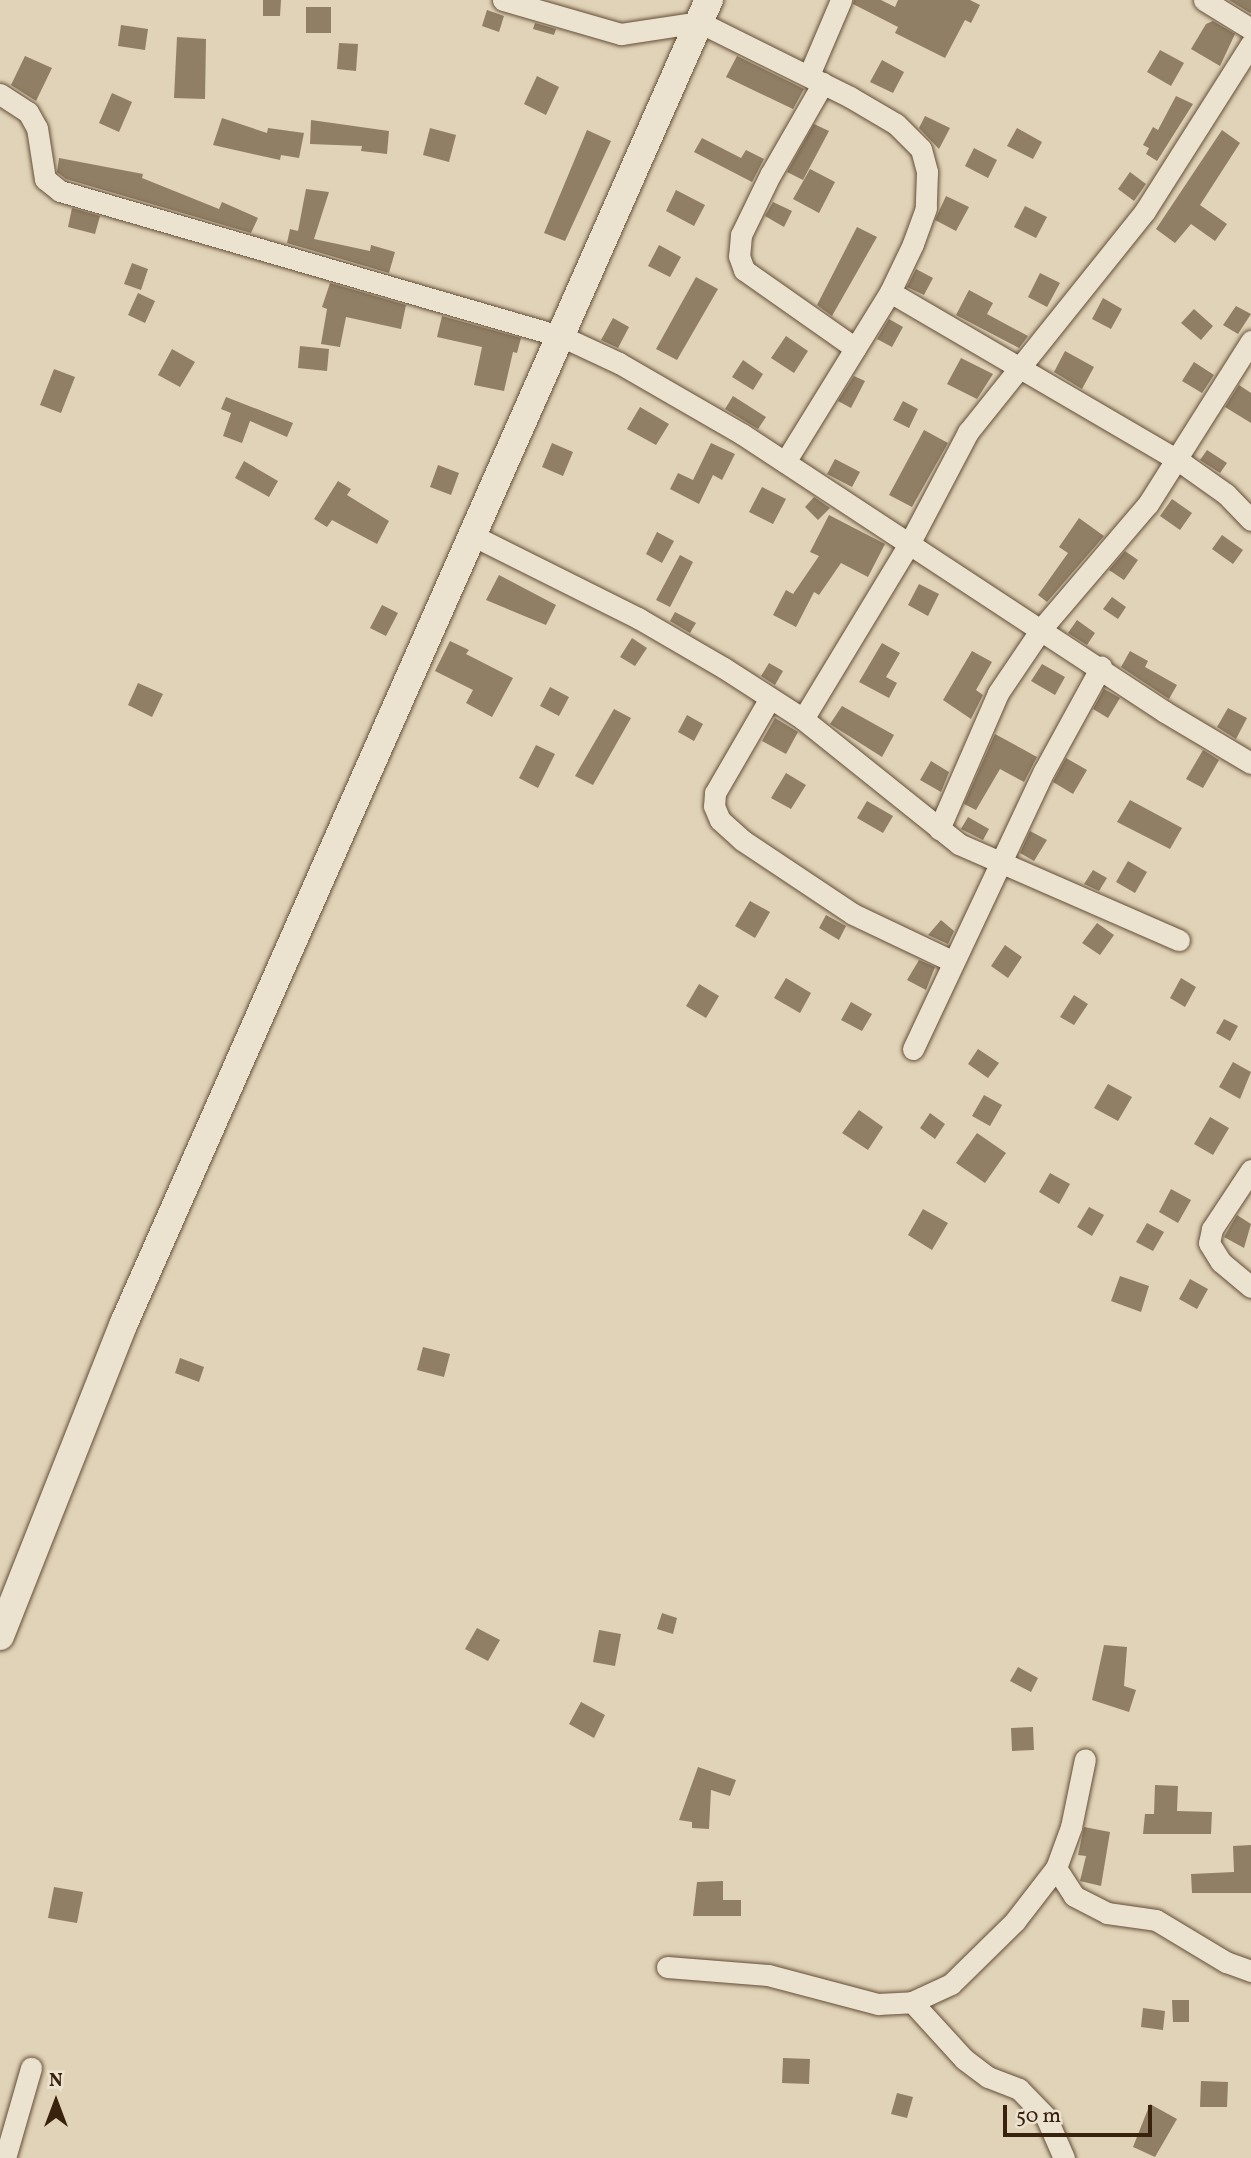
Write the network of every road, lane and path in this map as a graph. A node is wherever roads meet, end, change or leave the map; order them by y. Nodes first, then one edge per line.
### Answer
1 (503, 0) edge
2 (841, 0) edge
3 (1204, 0) edge
4 (704, 11) edge
5 (1251, 29) edge
6 (1251, 44) edge
7 (816, 79) junction
8 (0, 94) edge
9 (890, 292) junction
10 (564, 337) junction
11 (1251, 341) edge
12 (855, 348) junction
13 (1016, 366) junction
14 (1178, 460) junction
15 (785, 463) junction
16 (1251, 520) edge
17 (472, 535) junction
18 (909, 544) junction
19 (1042, 628) junction
20 (1101, 667) junction
21 (770, 698) junction
22 (803, 719) junction
23 (1251, 763) edge
24 (939, 829) junction
25 (1000, 864) junction
26 (1179, 940) dead end
27 (952, 961) junction
28 (912, 1049) dead end
29 (1251, 1170) edge
30 (1251, 1287) edge
31 (0, 1636) edge
32 (1085, 1759) dead end
33 (1056, 1868) junction
34 (667, 1968) dead end
35 (1251, 1971) edge
36 (912, 2002) junction
37 (31, 2068) dead end
38 (5, 2158) edge
39 (1064, 2158) edge

1 - 4 street
2 - 7 street
3 - 5 street
4 - 7 street
4 - 10 main road
6 - 13 street
7 - 9 street
7 - 12 street
8 - 10 street
9 - 12 street
9 - 13 street
10 - 15 street
10 - 17 main road
11 - 14 street
12 - 15 street
13 - 14 street
13 - 18 street
14 - 16 street
14 - 19 street
15 - 18 street
17 - 21 street
17 - 31 main road
18 - 19 street
18 - 22 street
19 - 20 street
19 - 24 street
20 - 23 street
20 - 25 street
21 - 22 street
21 - 27 street
22 - 24 street
24 - 25 street
25 - 26 street
25 - 27 street
27 - 28 street
29 - 30 street
32 - 33 street
33 - 35 street
33 - 36 street
34 - 36 street
36 - 39 street
37 - 38 street

